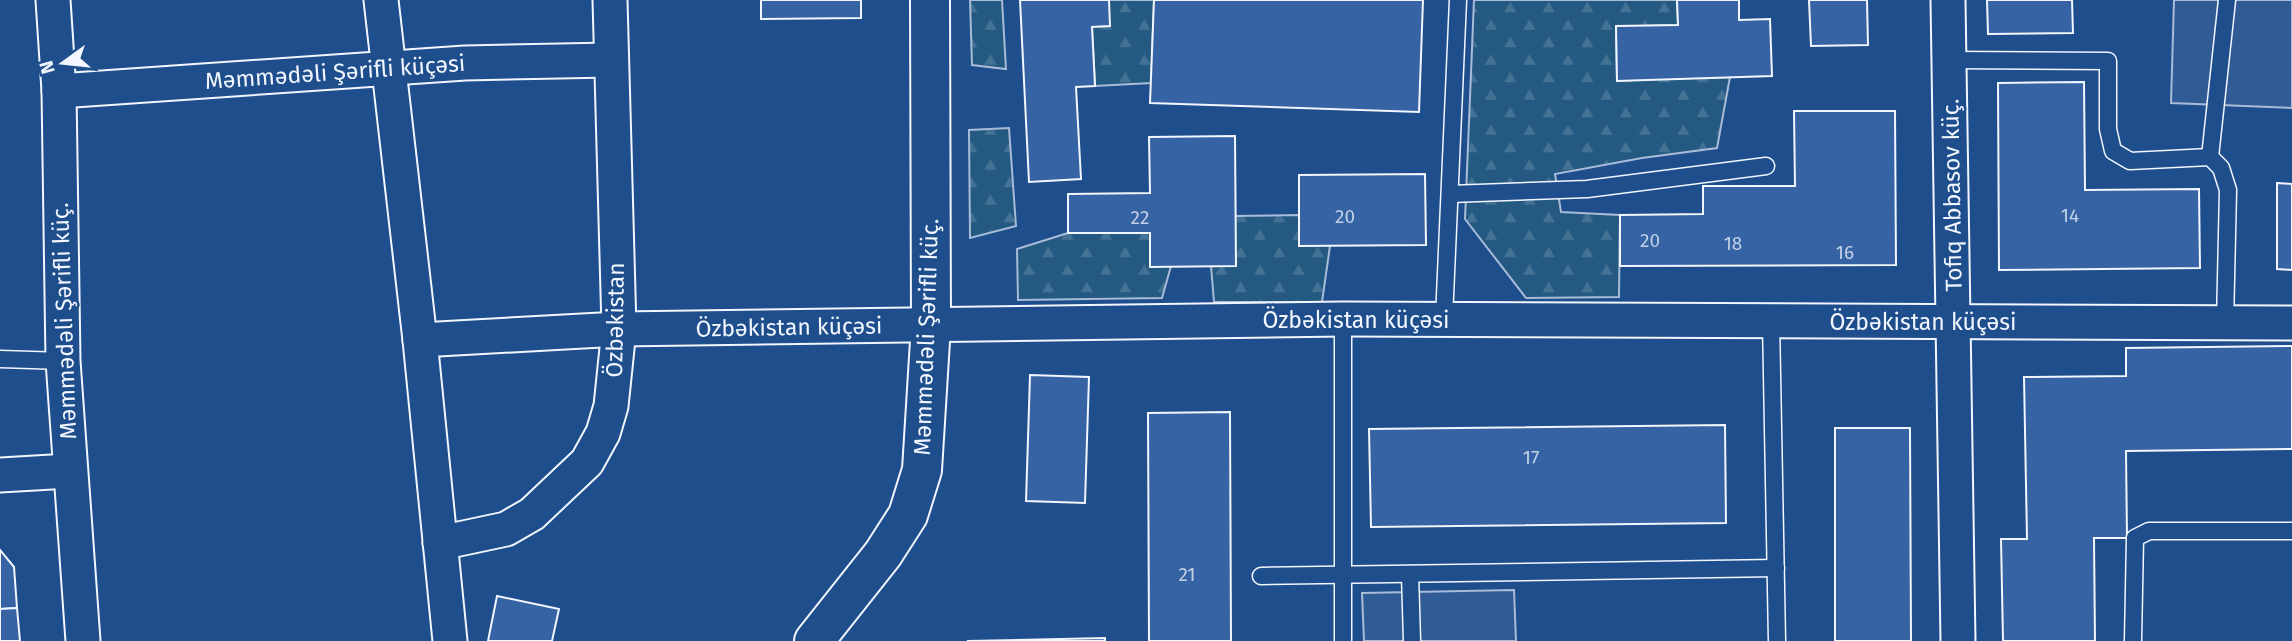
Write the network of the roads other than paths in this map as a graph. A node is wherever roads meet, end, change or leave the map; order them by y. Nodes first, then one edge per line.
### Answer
1 (53, 0) edge
2 (381, 0) edge
3 (610, 0) edge
4 (930, 0) edge
5 (1458, 0) edge
6 (1948, 0) edge
7 (2227, 0) edge
8 (611, 60) junction
9 (1949, 60) junction
10 (389, 69) junction
11 (59, 91) junction
12 (2210, 157) junction
13 (1766, 166) dead end
14 (1450, 194) junction
15 (1343, 319) junction
16 (1444, 319) junction
17 (1771, 321) junction
18 (1954, 322) junction
19 (2225, 323) junction
20 (2292, 323) edge
21 (931, 325) junction
22 (619, 329) junction
23 (420, 340) junction
24 (0, 359) edge
25 (63, 360) junction
26 (69, 471) junction
27 (0, 475) edge
28 (2292, 531) edge
29 (440, 543) junction
30 (1776, 568) junction
31 (1410, 574) junction
32 (1342, 575) junction
33 (1261, 576) dead end
34 (83, 641) edge
35 (450, 641) edge
36 (814, 641) edge
37 (1343, 641) edge
38 (1412, 641) edge
39 (1776, 641) edge
40 (1958, 641) edge
41 (2133, 641) edge

1 - 11 street, Məmmədəli Şərifli küç.
2 - 10 street
3 - 8 street, Özbəkistan
4 - 21 street, Məmmədəli Şərifli küç.
5 - 14 lane
6 - 9 street, Tofiq Abbasov küç.
7 - 12 lane
8 - 10 street, Məmmədəli Şərifli küçəsi
8 - 22 street, Özbəkistan
9 - 12 lane
9 - 18 street, Tofiq Abbasov küç.
10 - 11 street, Məmmədəli Şərifli küçəsi
10 - 23 street
11 - 25 street, Məmmədəli Şərifli küç.
12 - 19 lane
13 - 14 lane
14 - 16 lane
15 - 16 street, Özbəkistan küçəsi
15 - 21 street, Özbəkistan küçəsi
15 - 32 lane
16 - 17 street, Özbəkistan küçəsi
17 - 18 street, Özbəkistan küçəsi
17 - 30 lane
18 - 19 street, Özbəkistan küçəsi
18 - 40 street, Tofiq Abbasov küç.
19 - 20 street, Özbəkistan küçəsi
21 - 22 street, Özbəkistan küçəsi
21 - 36 street, Məmmədəli Şərifli küç.
22 - 23 street, Özbəkistan küçəsi
22 - 29 street, Özbəkistan
23 - 29 street
24 - 25 lane
25 - 26 street, Məmmədəli Şərifli küç.
26 - 27 street
26 - 34 street, Məmmədəli Şərifli küç.
28 - 41 lane
29 - 35 street
30 - 31 lane
30 - 39 lane
31 - 32 lane
31 - 38 lane
32 - 33 lane
32 - 37 lane

